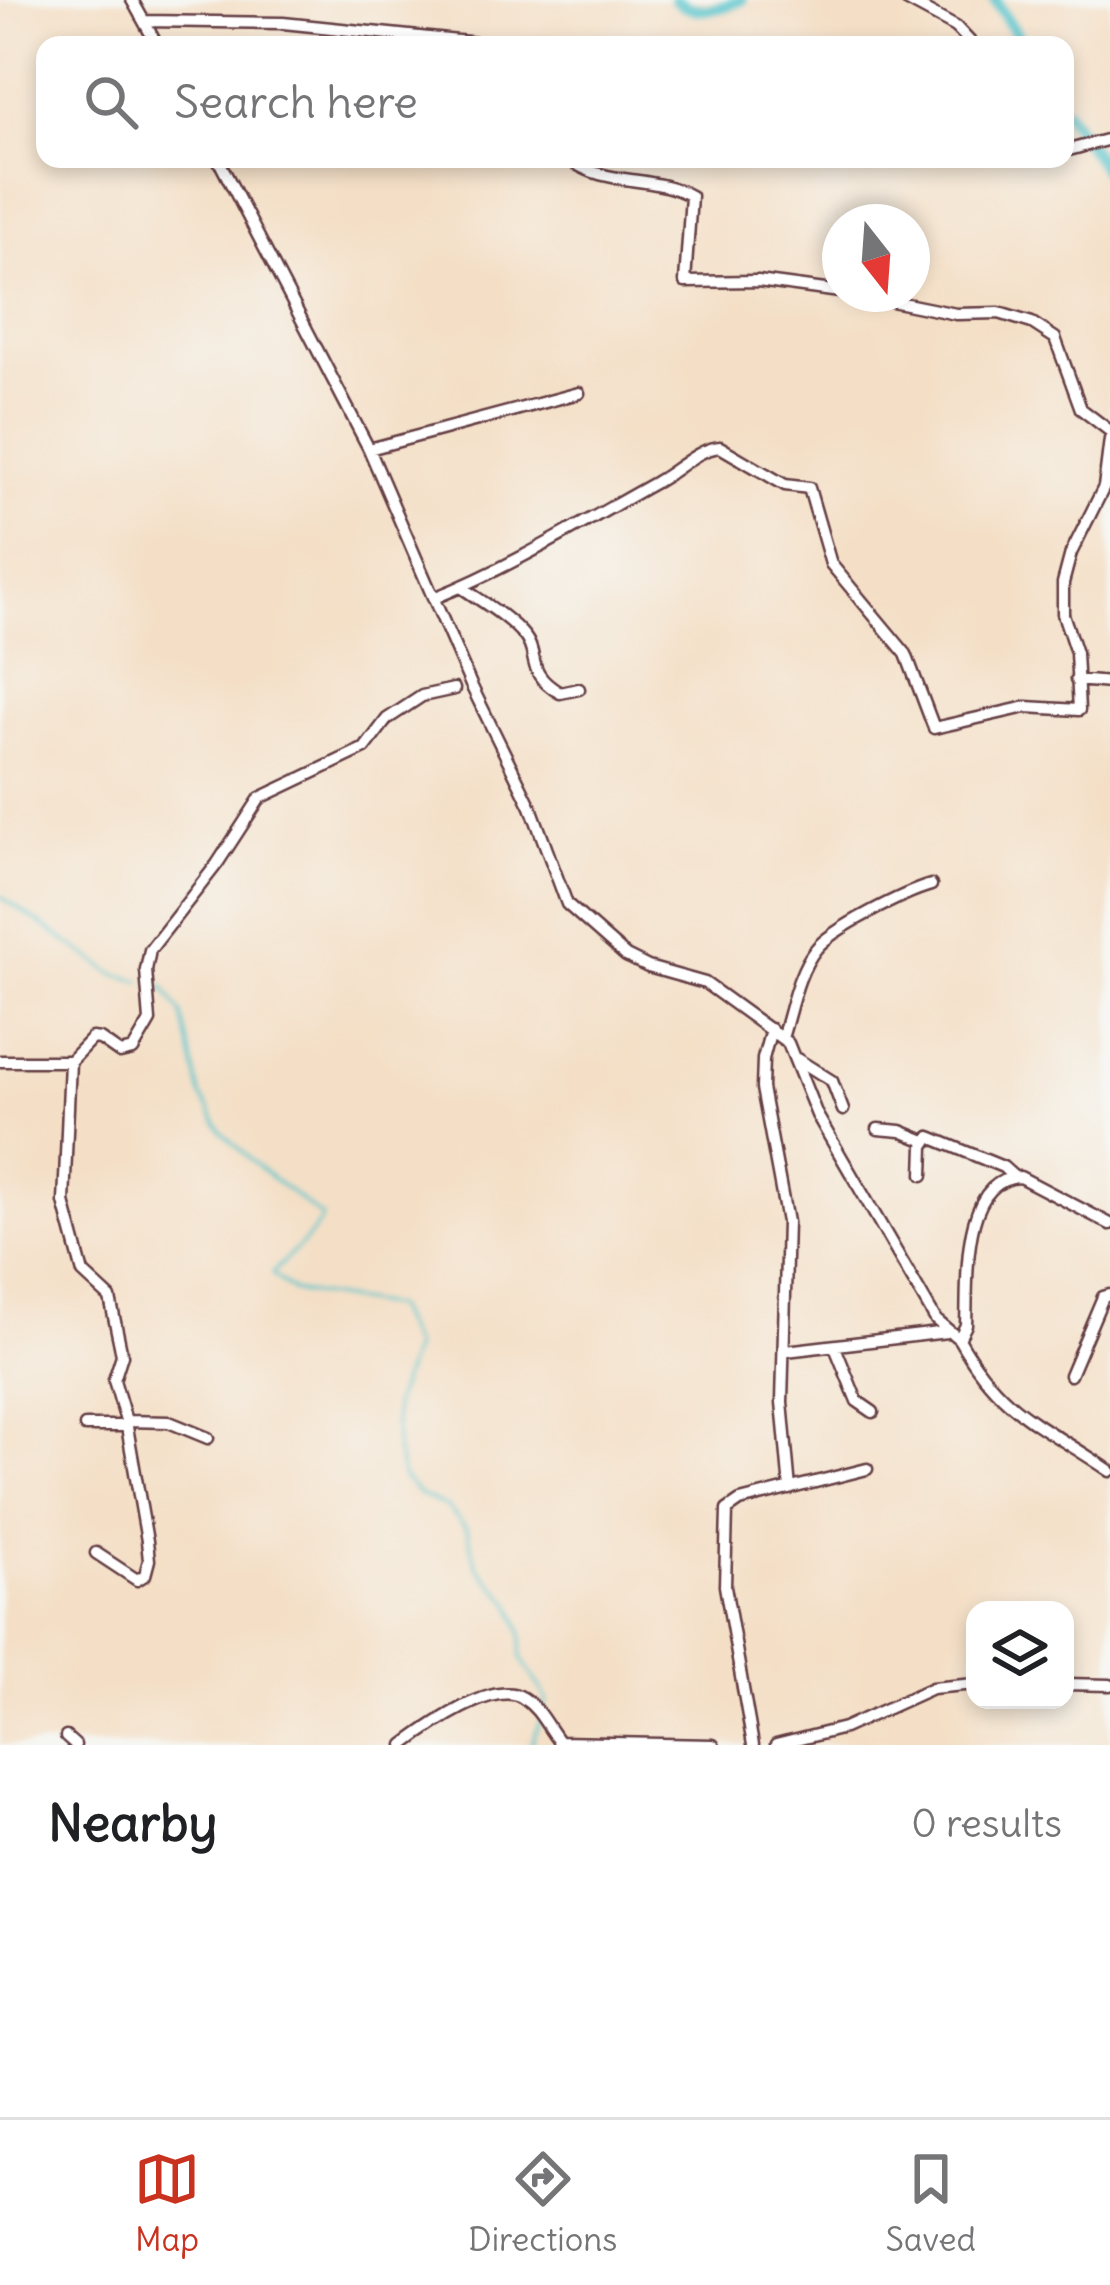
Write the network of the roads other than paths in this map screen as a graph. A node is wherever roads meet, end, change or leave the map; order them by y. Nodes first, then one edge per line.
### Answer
1 (132, 0) edge
2 (906, 0) edge
3 (144, 21) junction
4 (152, 36) edge
5 (414, 36) edge
6 (964, 36) edge
7 (1110, 139) edge
8 (1074, 150) edge
9 (223, 168) edge
10 (588, 168) edge
11 (822, 290) edge
12 (930, 309) edge
13 (579, 392) dead end
14 (1110, 435) edge
15 (369, 448) junction
16 (460, 587) junction
17 (434, 598) junction
18 (1076, 680) junction
19 (1110, 683) edge
20 (462, 687) junction
21 (579, 689) dead end
22 (931, 885) dead end
23 (771, 1029) junction
24 (782, 1038) junction
25 (796, 1059) junction
26 (0, 1061) edge
27 (70, 1061) junction
28 (844, 1110) dead end
29 (878, 1129) dead end
30 (925, 1141) junction
31 (922, 1175) dead end
32 (1012, 1176) junction
33 (1110, 1224) edge
34 (1110, 1295) edge
35 (953, 1336) junction
36 (835, 1347) junction
37 (786, 1351) junction
38 (1070, 1375) dead end
39 (873, 1412) dead end
40 (127, 1424) junction
41 (86, 1426) dead end
42 (208, 1438) dead end
43 (867, 1469) dead end
44 (1110, 1471) edge
45 (790, 1489) junction
46 (96, 1553) dead end
47 (1074, 1684) edge
48 (966, 1685) edge
49 (1110, 1685) edge
50 (844, 1728) junction
51 (404, 1745) edge
52 (713, 1745) edge
53 (753, 1745) edge
54 (776, 1745) edge
55 (844, 1745) edge

1 - 3 street
2 - 6 street
3 - 4 street
3 - 5 street
7 - 8 street
9 - 15 street
10 - 11 street
12 - 14 street
13 - 15 street
14 - 18 street
15 - 17 street
16 - 17 street
16 - 18 street
16 - 21 street
17 - 20 street
18 - 19 street
20 - 23 street
20 - 27 street
22 - 24 street
23 - 24 street
23 - 37 street
24 - 25 street
25 - 28 street
25 - 35 street
26 - 27 street
27 - 40 street
29 - 30 street
30 - 31 street
30 - 32 street
32 - 33 street
32 - 35 street
34 - 38 street
35 - 36 street
35 - 44 street
36 - 37 street
36 - 39 street
37 - 45 street
40 - 41 street
40 - 42 street
40 - 46 street
43 - 45 street
45 - 53 street
47 - 49 street
48 - 50 street
50 - 54 street
50 - 55 street
51 - 52 street

